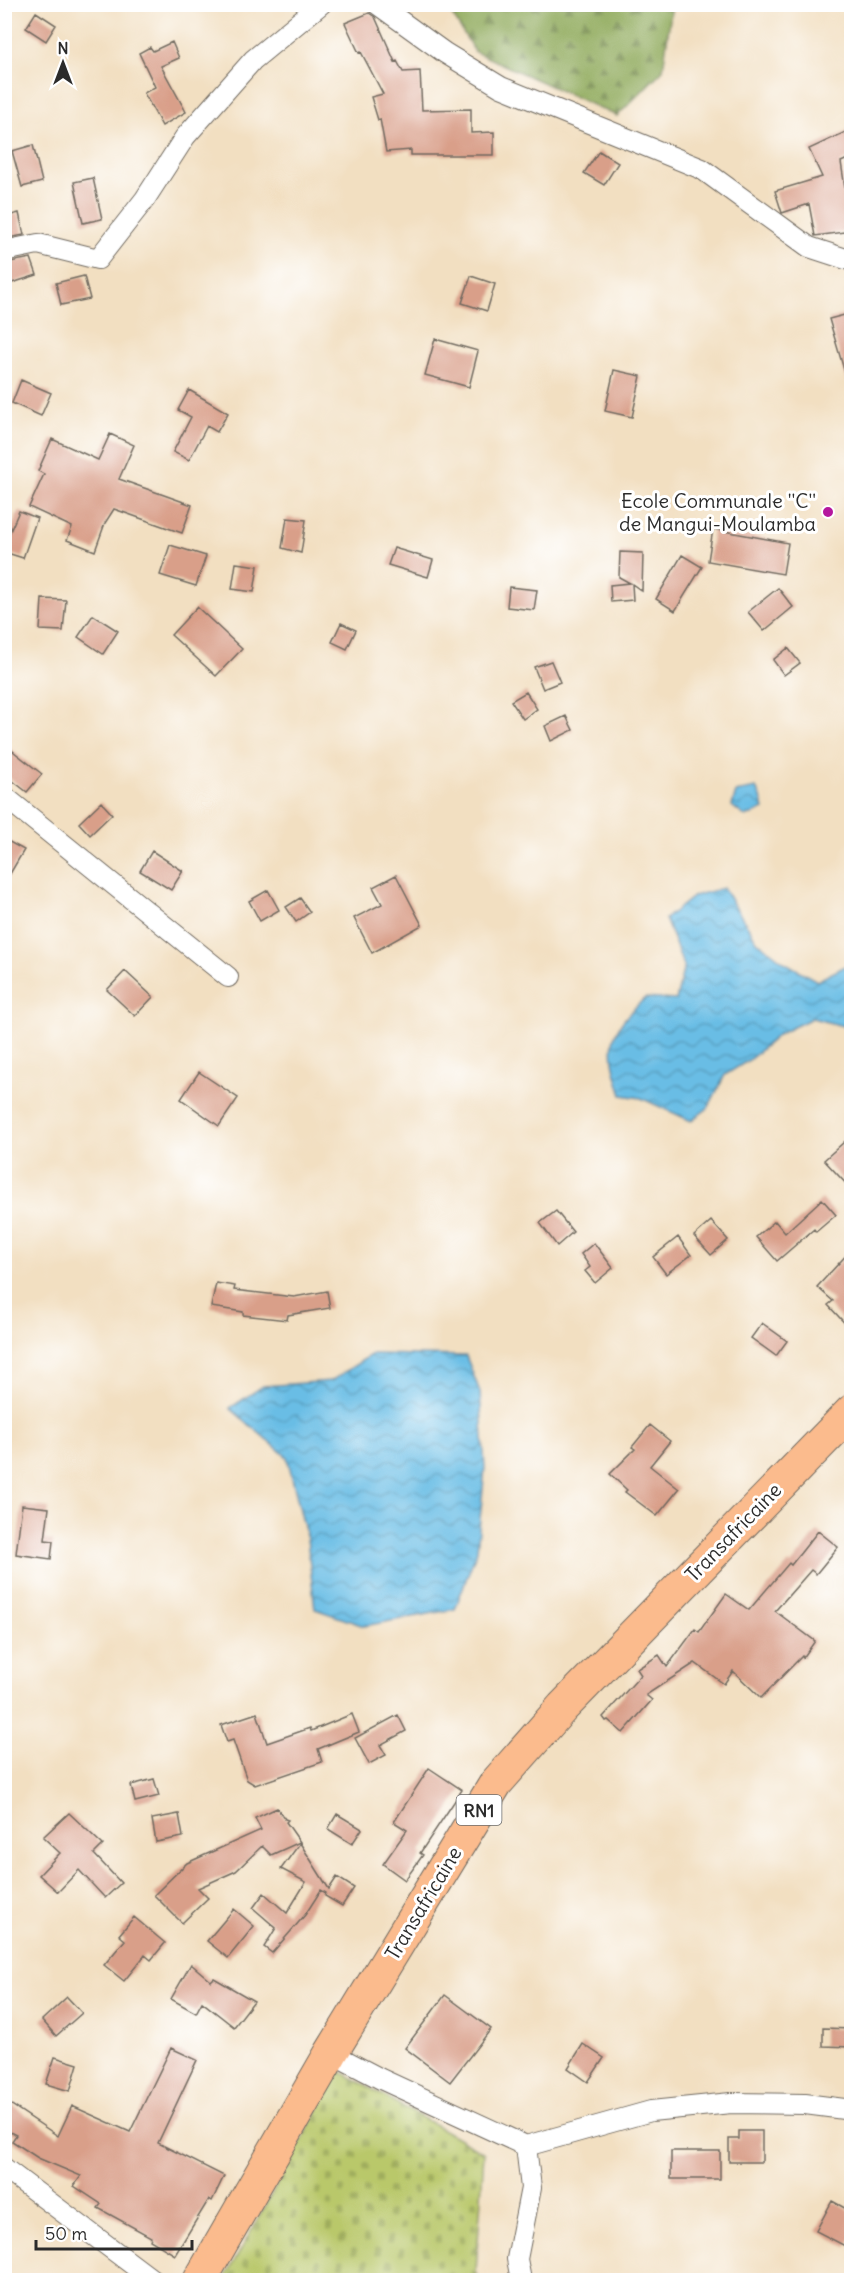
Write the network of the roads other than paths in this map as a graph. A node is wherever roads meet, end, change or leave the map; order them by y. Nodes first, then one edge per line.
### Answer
1 (321, 4) edge
2 (376, 4) edge
3 (4, 250) edge
4 (852, 261) edge
5 (4, 796) edge
6 (228, 977) dead end
7 (852, 1411) edge
8 (331, 2053) junction
9 (852, 2110) edge
10 (525, 2146) junction
11 (4, 2168) edge
12 (153, 2280) edge
13 (200, 2280) edge
14 (521, 2280) edge

1 - 3 street
2 - 4 street
5 - 6 street
7 - 8 highway, Transafricaine / RN1
8 - 10 street
8 - 13 highway, Transafricaine / RN1
9 - 10 street
10 - 14 street
11 - 12 street

